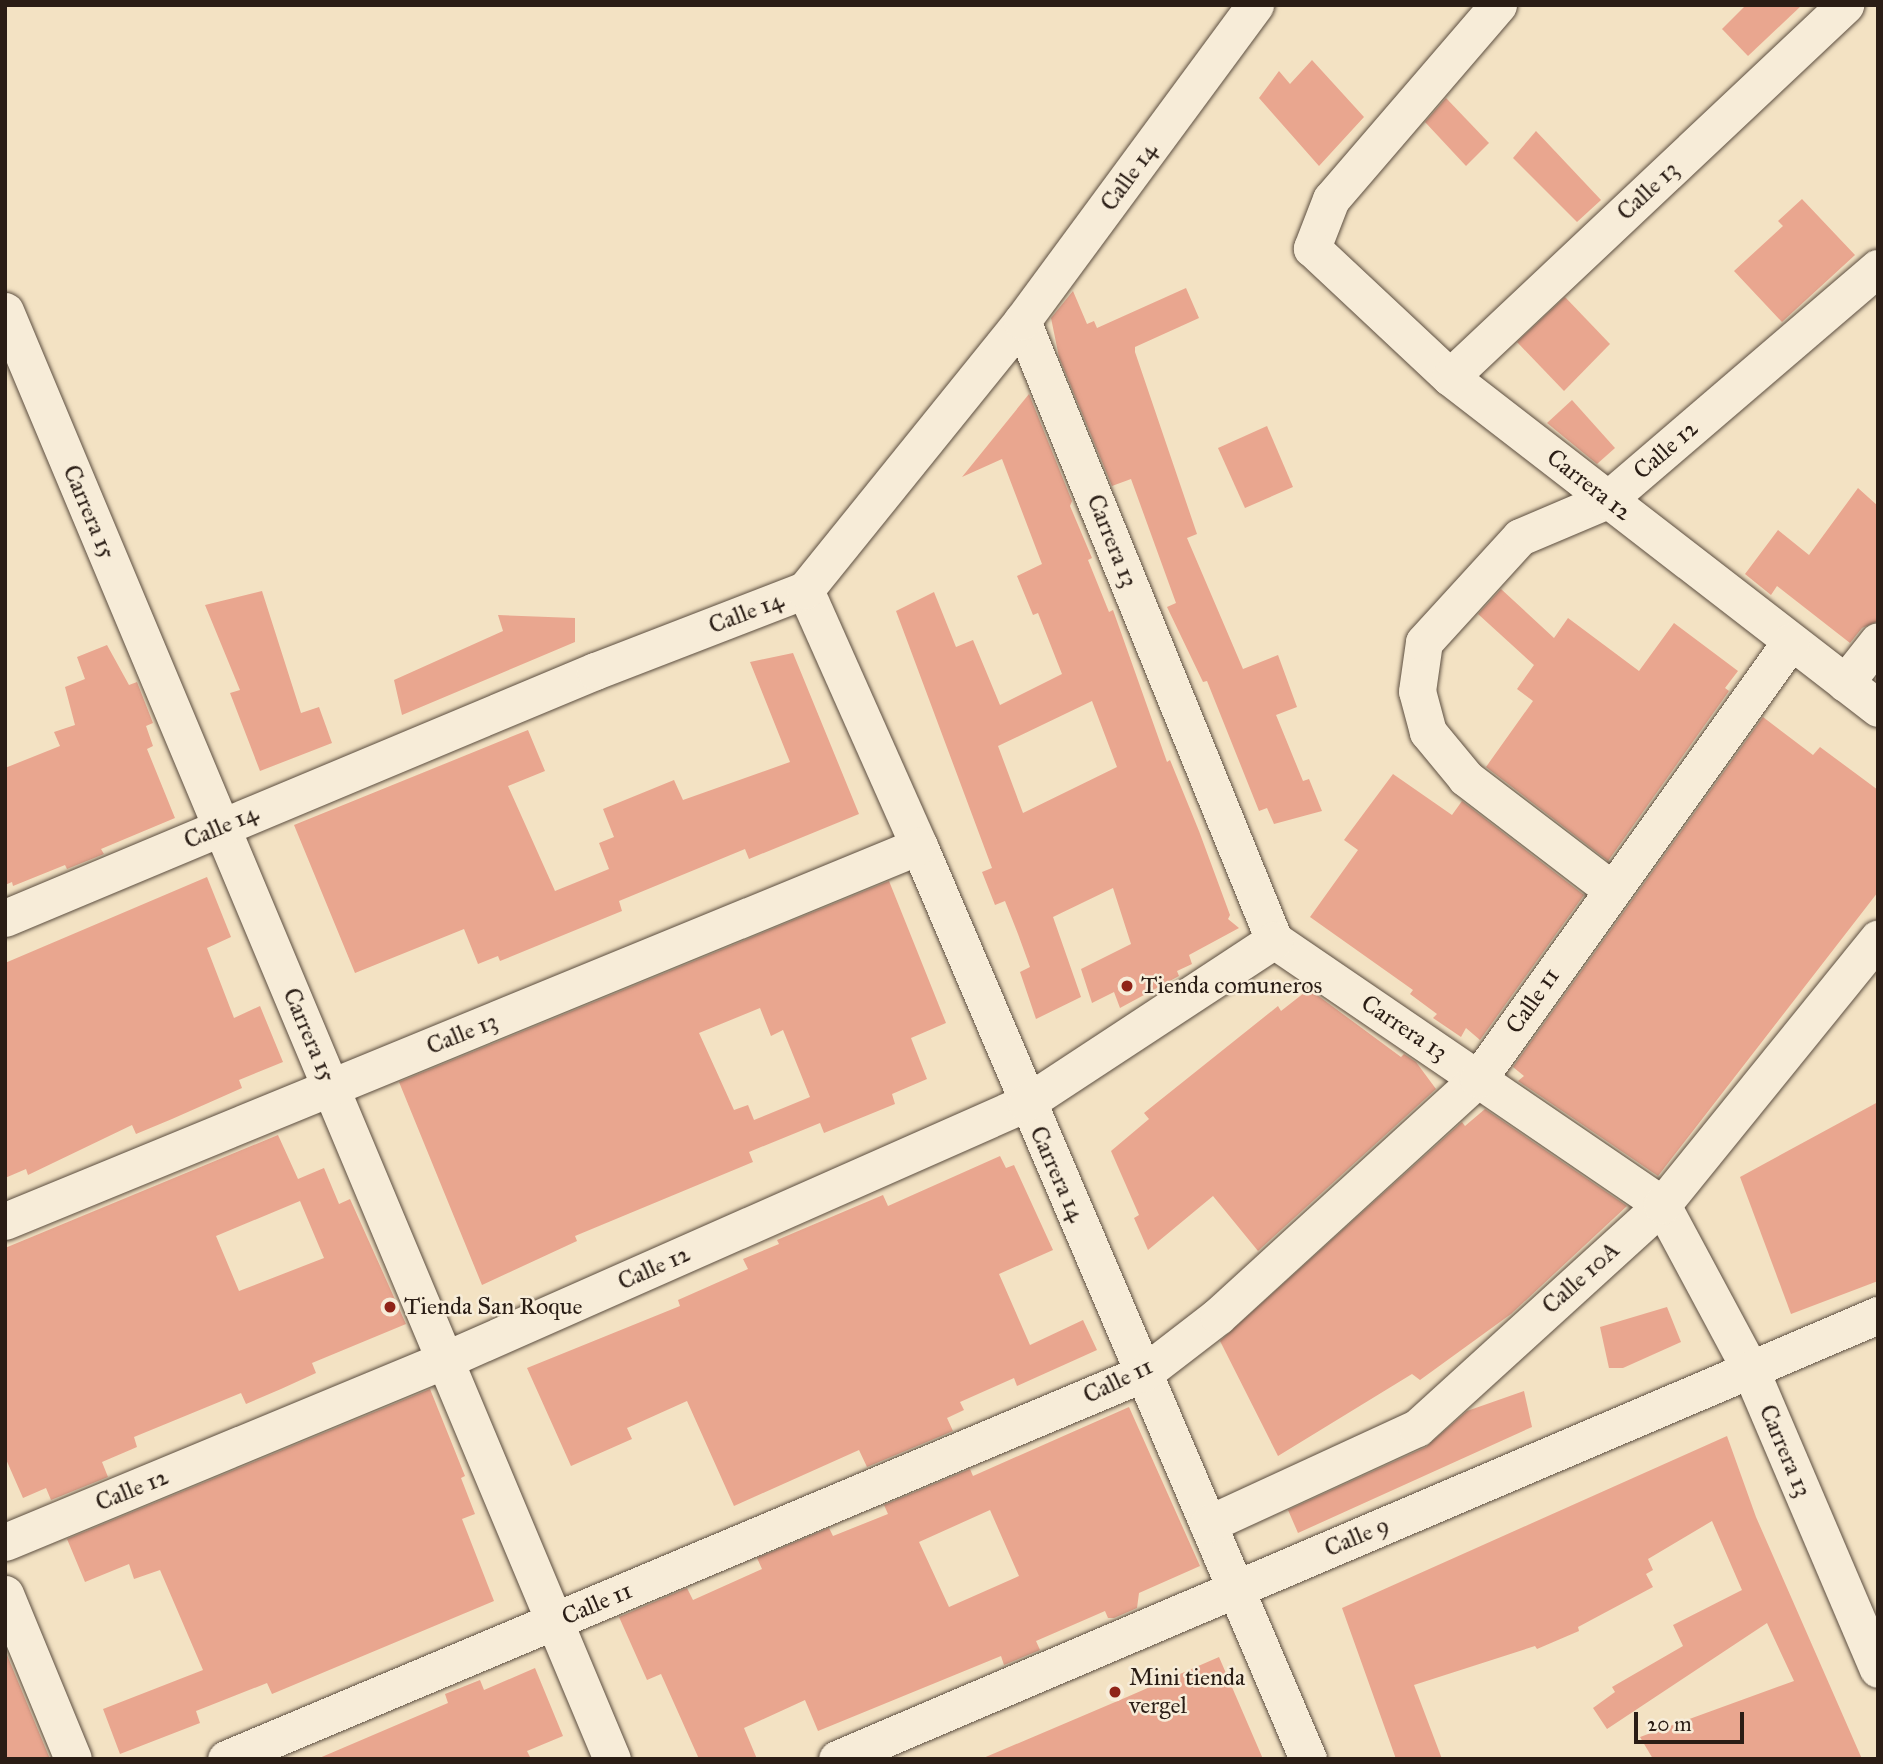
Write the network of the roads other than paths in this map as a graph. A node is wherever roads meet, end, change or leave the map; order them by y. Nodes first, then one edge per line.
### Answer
1 (1255, 5) edge
2 (1498, 5) edge
3 (1845, 5) edge
4 (1878, 268) edge
5 (5, 311) edge
6 (1023, 321) junction
7 (1450, 377) junction
8 (1608, 500) junction
9 (805, 590) junction
10 (1791, 641) junction
11 (1878, 641) edge
12 (1845, 683) junction
13 (1878, 708) edge
14 (222, 827) junction
15 (919, 845) junction
16 (1611, 889) junction
17 (5, 918) edge
18 (1878, 938) edge
19 (1274, 940) junction
20 (1478, 1079) junction
21 (331, 1088) junction
22 (1026, 1103) junction
23 (1662, 1205) junction
24 (5, 1221) edge
25 (1878, 1315) edge
26 (445, 1360) junction
27 (1750, 1369) junction
28 (1144, 1373) junction
29 (1208, 1524) junction
30 (5, 1542) edge
31 (1237, 1588) junction
32 (5, 1594) edge
33 (555, 1622) junction
34 (1878, 1669) edge
35 (73, 1759) edge
36 (226, 1759) edge
37 (612, 1759) edge
38 (837, 1759) edge
39 (1308, 1759) edge

1 - 6 street, Calle 14
2 - 7 street, Carrera 12
3 - 7 street, Calle 13
4 - 8 street, Calle 12
5 - 14 street, Carrera 15
6 - 9 street, Calle 14
6 - 19 street, Carrera 13
7 - 8 street, Carrera 12
8 - 10 street, Carrera 12
8 - 16 street, Calle 12
9 - 14 street, Calle 14
9 - 15 street, Carrera 14
10 - 12 street, Carrera 12
10 - 16 street, Calle 11
11 - 12 street
12 - 13 street, Carrera 12
14 - 17 street, Calle 14
14 - 21 street, Carrera 15
15 - 21 street, Calle 13
15 - 22 street, Carrera 14
16 - 20 street, Calle 11
18 - 23 street, Calle 10A
19 - 20 street, Carrera 13
19 - 22 street, Calle 12
20 - 23 street, Carrera 13
20 - 28 street, Calle 11
21 - 24 street, Calle 13
21 - 26 street, Carrera 15
22 - 26 street, Calle 12
22 - 28 street, Carrera 14
23 - 27 street, Carrera 13
23 - 29 street, Calle 10A
25 - 27 street, Calle 9
26 - 30 street, Calle 12
26 - 33 street, Carrera 15
27 - 31 street, Calle 9
27 - 34 street, Carrera 13
28 - 29 street, Carrera 14
28 - 33 street, Calle 11
29 - 31 street, Carrera 14
31 - 38 street, Calle 9
31 - 39 street, Carrera 14
32 - 35 street
33 - 36 street, Calle 11
33 - 37 street, Carrera 15

